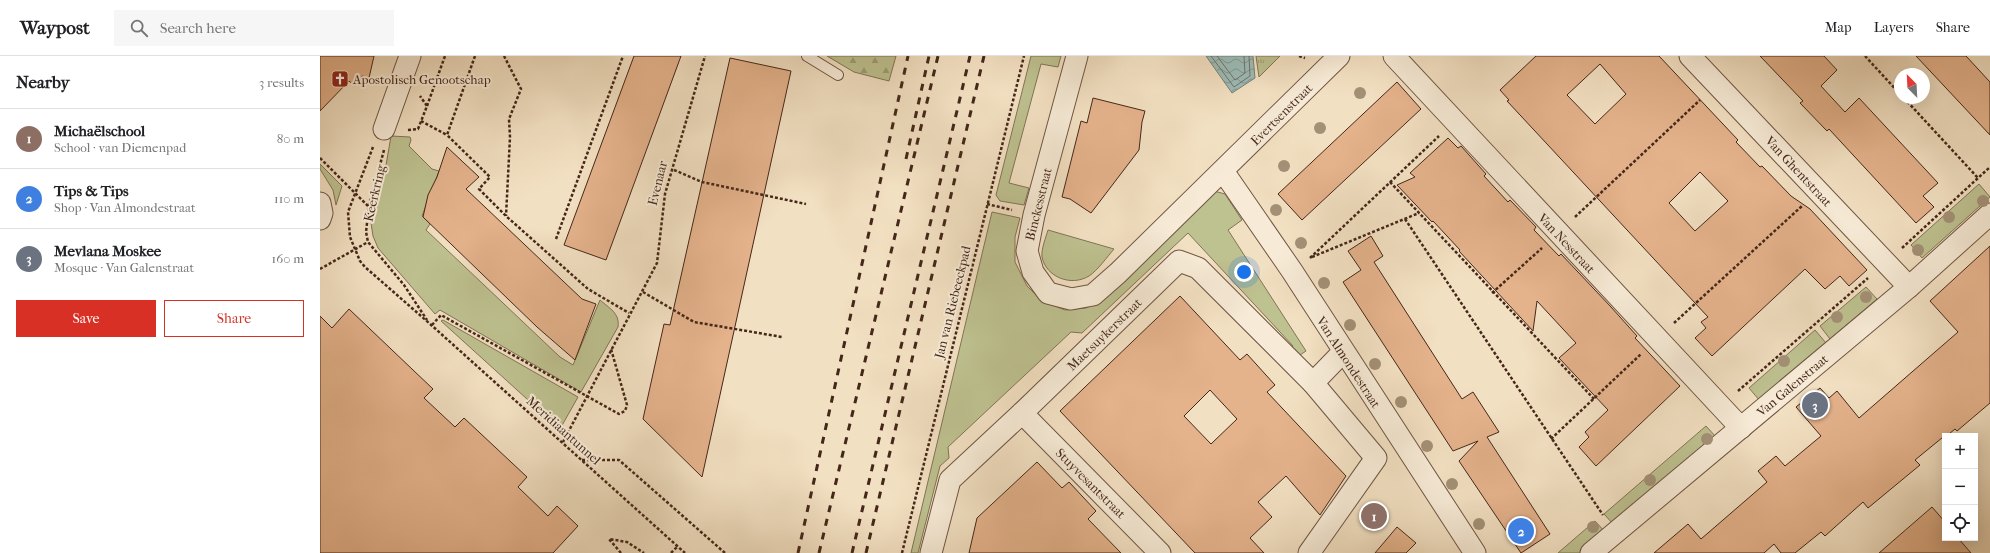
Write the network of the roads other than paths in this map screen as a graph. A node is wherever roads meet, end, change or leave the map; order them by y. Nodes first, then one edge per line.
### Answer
1 (410, 56) edge
2 (807, 56) edge
3 (1077, 56) edge
4 (1339, 56) edge
5 (1394, 56) edge
6 (1690, 56) edge
7 (838, 75) dead end
8 (384, 129) road end
9 (1223, 171) junction
10 (320, 203) edge
11 (1990, 214) edge
12 (320, 219) edge
13 (1909, 287) junction
14 (1343, 352) junction
15 (1313, 383) junction
16 (1022, 413) junction
17 (1742, 428) junction
18 (931, 553) edge
19 (1160, 553) edge
20 (1309, 553) edge
21 (1475, 553) edge
22 (1591, 553) edge

1 - 8 street
2 - 7 lane
3 - 9 street, Binckesstraat
4 - 9 street, Evertsenstraat
5 - 17 street, Van Nesstraat
6 - 13 street, Van Ghentstraat
9 - 14 street, Van Almondestraat
10 - 12 street
11 - 13 street, Van Galenstraat
13 - 17 street, Van Galenstraat
14 - 15 street
14 - 21 street, Van Almondestraat
15 - 16 street, Maetsuykerstraat
15 - 20 street, Maetsuykerstraat
16 - 18 street, Maetsuykerstraat
16 - 19 street, Stuyvesantstraat
17 - 22 street, Van Galenstraat

